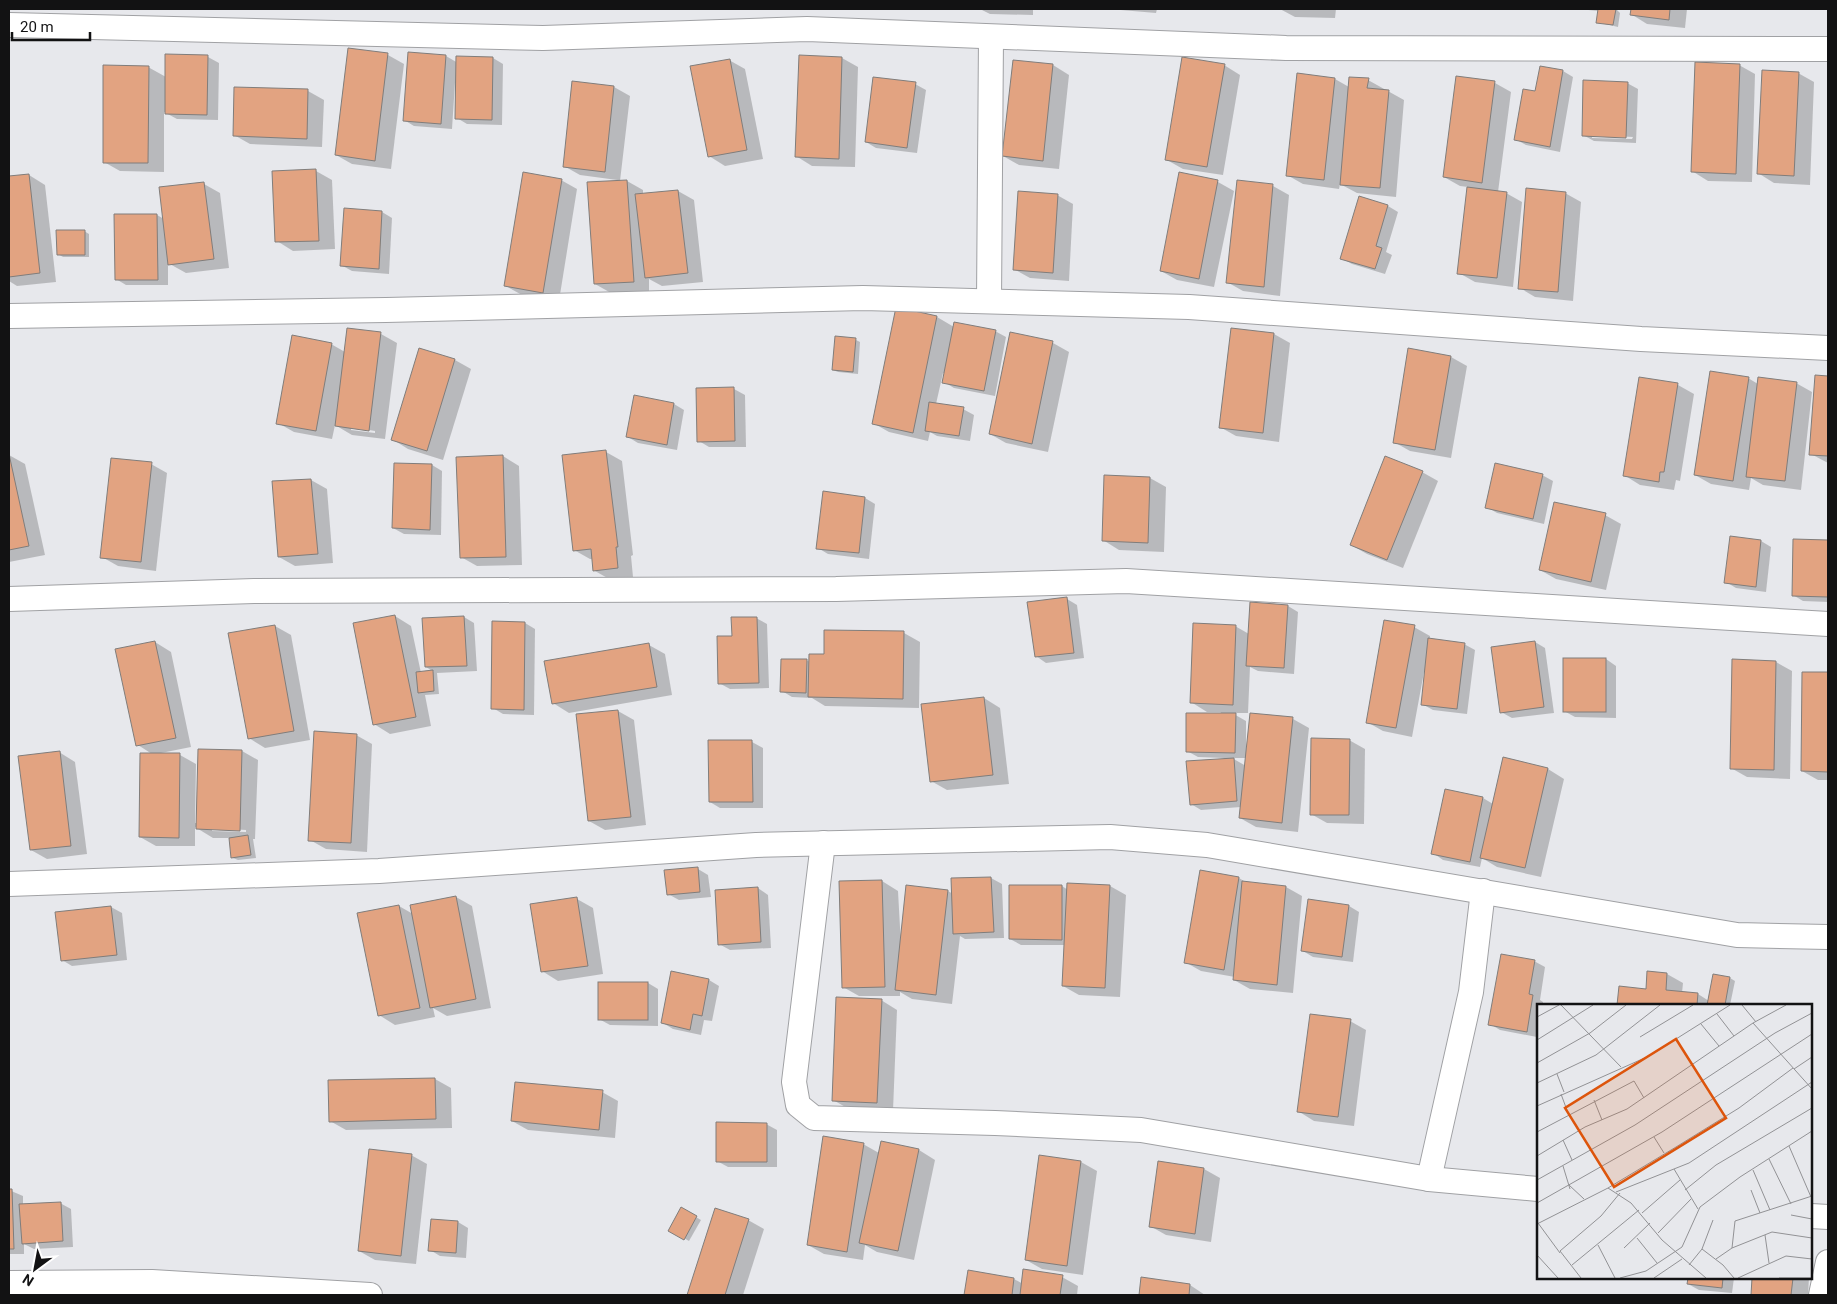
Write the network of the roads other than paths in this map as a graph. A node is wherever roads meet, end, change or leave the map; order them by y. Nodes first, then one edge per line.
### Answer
1 (9, 25) edge
2 (991, 36) junction
3 (1828, 49) edge
4 (989, 301) junction
5 (9, 316) edge
6 (1828, 348) edge
7 (9, 599) edge
8 (1828, 624) edge
9 (823, 843) junction
10 (9, 884) edge
11 (1483, 891) junction
12 (1828, 937) edge
13 (1429, 1179) junction
14 (1537, 1189) edge
15 (1812, 1216) edge
16 (1828, 1217) edge
17 (1828, 1262) edge
18 (9, 1284) edge
19 (370, 1295) edge
20 (1821, 1295) edge

1 - 2 street
2 - 3 street
2 - 4 street
4 - 5 street
4 - 6 street
7 - 8 street
9 - 10 street
9 - 11 street
9 - 13 street
11 - 12 street
11 - 13 street
13 - 14 street
15 - 16 street
17 - 20 street
18 - 19 street

